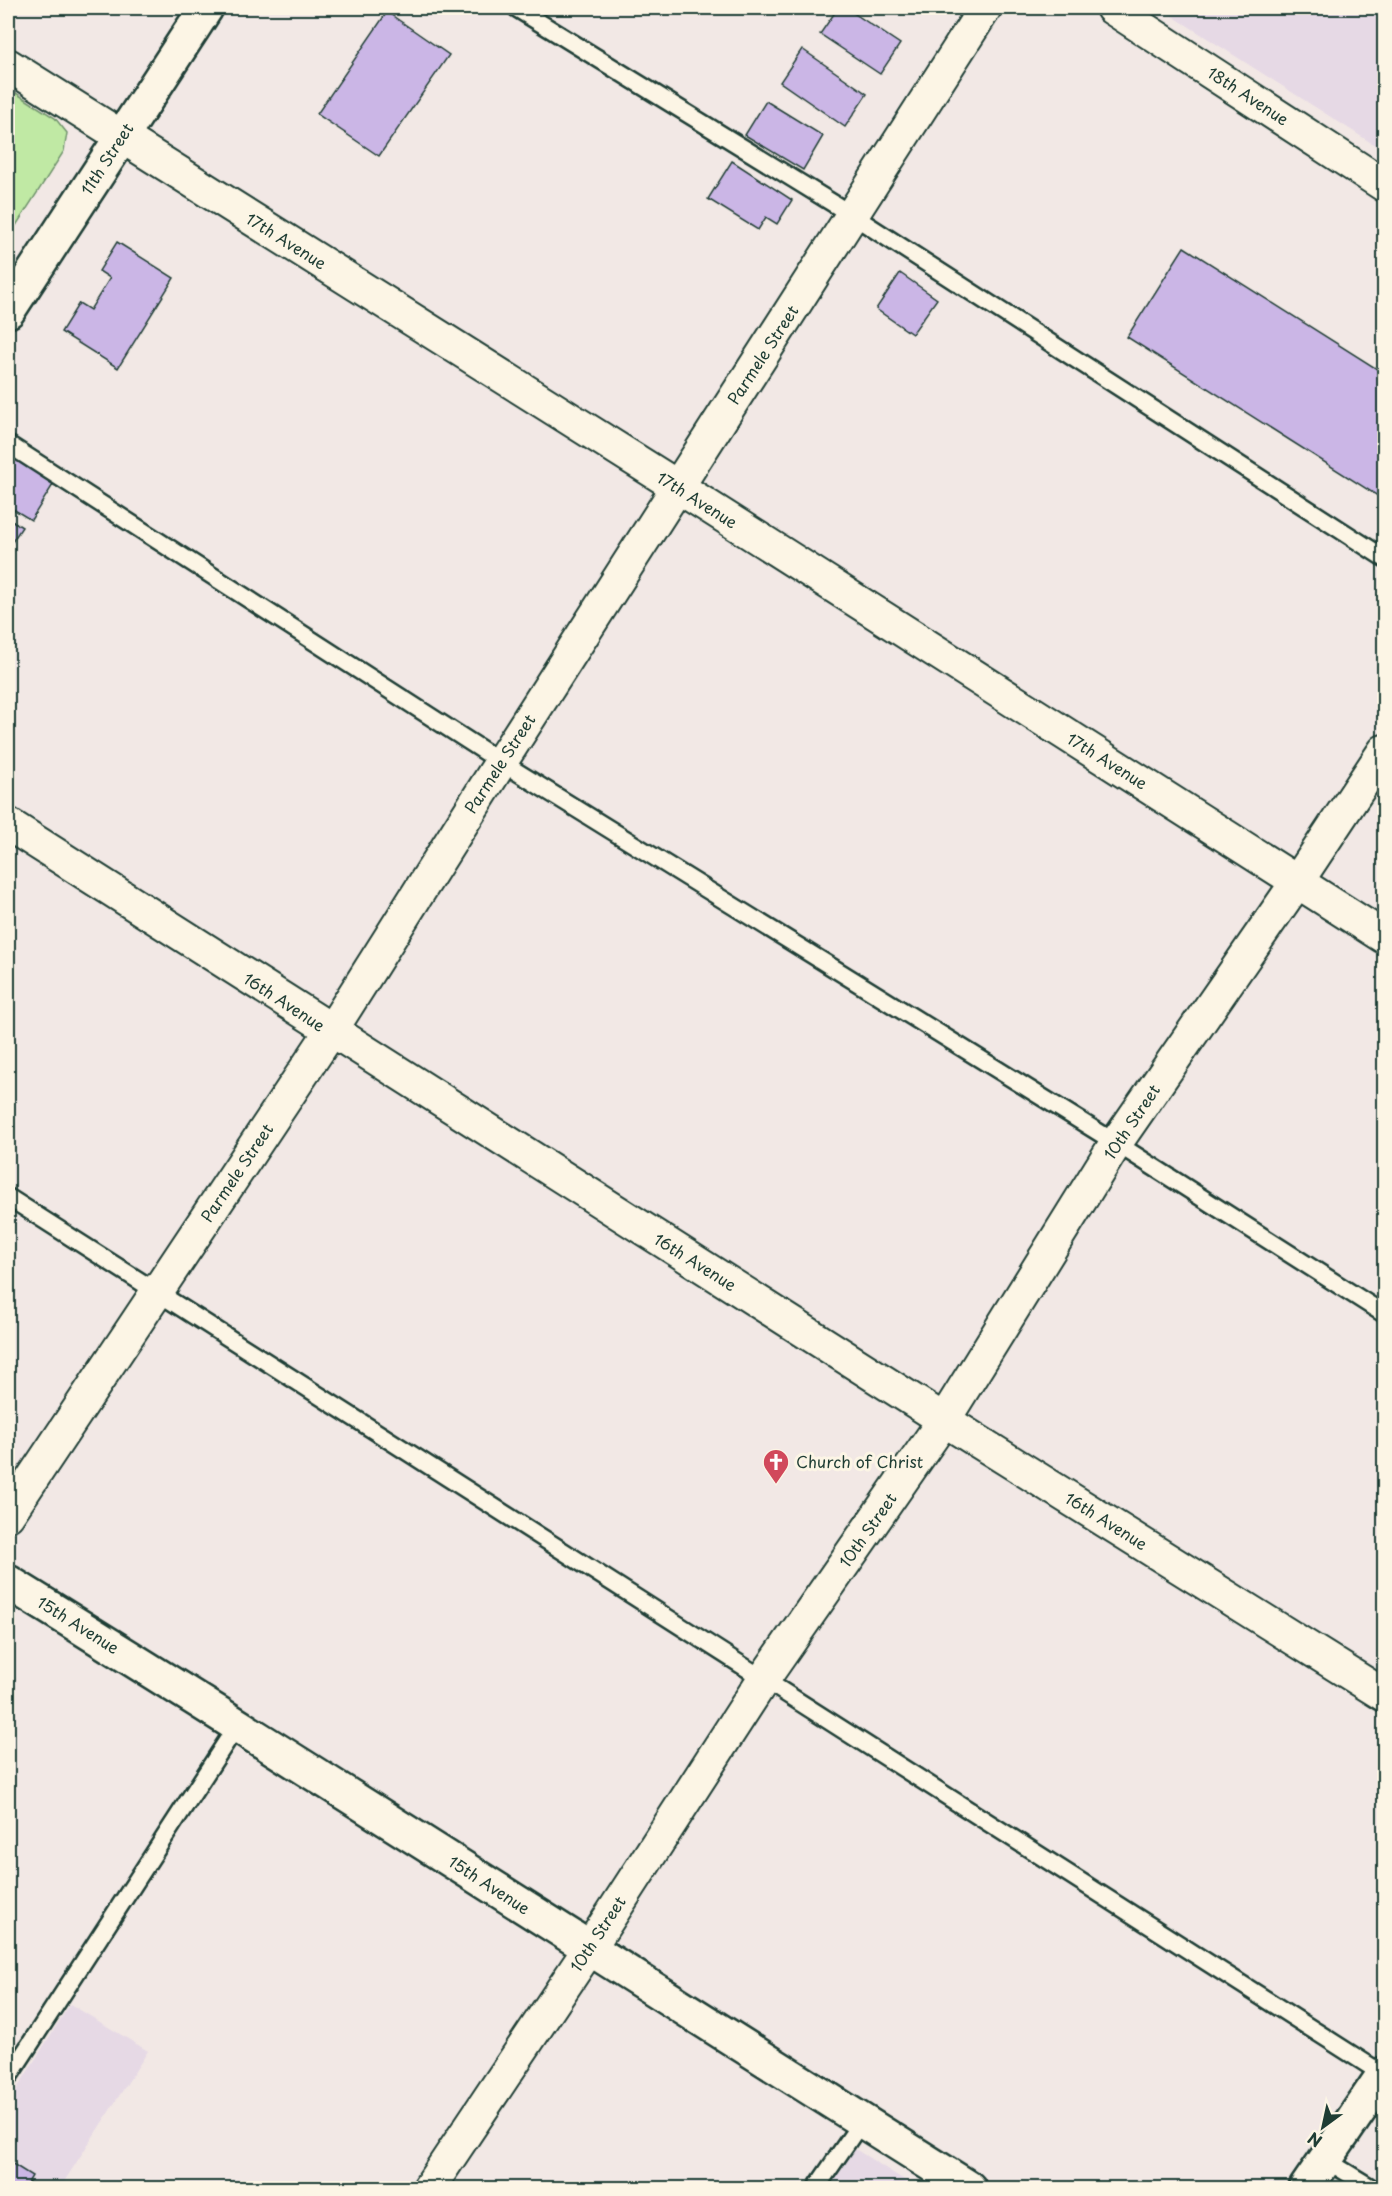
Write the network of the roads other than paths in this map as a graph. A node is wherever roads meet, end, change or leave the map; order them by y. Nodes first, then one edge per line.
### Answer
1 (206, 8) edge
2 (516, 8) edge
3 (985, 8) edge
4 (1112, 8) edge
5 (8, 65) edge
6 (121, 137) junction
7 (1384, 185) edge
8 (852, 215) junction
9 (8, 311) edge
10 (8, 444) edge
11 (678, 487) junction
12 (1384, 558) edge
13 (1384, 751) edge
14 (501, 762) junction
15 (8, 824) edge
16 (1297, 882) junction
17 (1384, 937) edge
18 (331, 1031) junction
19 (1116, 1143) junction
20 (8, 1197) edge
21 (158, 1292) junction
22 (1384, 1314) edge
23 (944, 1420) junction
24 (8, 1515) edge
25 (8, 1581) edge
26 (764, 1680) junction
27 (1384, 1695) edge
28 (238, 1724) junction
29 (589, 1949) junction
30 (1384, 2074) edge
31 (8, 2078) edge
32 (862, 2121) junction
33 (1326, 2160) junction
34 (429, 2188) edge
35 (816, 2188) edge
36 (969, 2188) edge
37 (1306, 2188) edge
38 (1372, 2188) edge

1 - 6 main road, 11th Street
2 - 8 lane
3 - 8 street, Parmele Street
4 - 7 street, 18th Avenue
5 - 6 street, 17th Avenue
6 - 9 main road, 11th Street
6 - 11 street, 17th Avenue
8 - 11 street, Parmele Street
8 - 12 lane
10 - 14 lane
11 - 14 street, Parmele Street
11 - 16 street, 17th Avenue
13 - 16 street, 10th Street
14 - 18 street, Parmele Street
14 - 19 lane
15 - 18 street, 16th Avenue
16 - 17 street, 17th Avenue
16 - 19 street, 10th Street
18 - 21 street, Parmele Street
18 - 23 street, 16th Avenue
19 - 22 lane
19 - 23 street, 10th Street
20 - 21 lane
21 - 24 street, Parmele Street
21 - 26 lane
23 - 26 street, 10th Street
23 - 27 street, 16th Avenue
25 - 28 main road, 15th Avenue
26 - 29 street, 10th Street
26 - 30 lane
28 - 29 main road, 15th Avenue
28 - 31 lane
29 - 32 main road, 15th Avenue
29 - 34 street, 10th Street
30 - 33 main road
32 - 35 lane
32 - 36 main road, 15th Avenue
33 - 37 main road
33 - 38 lane

